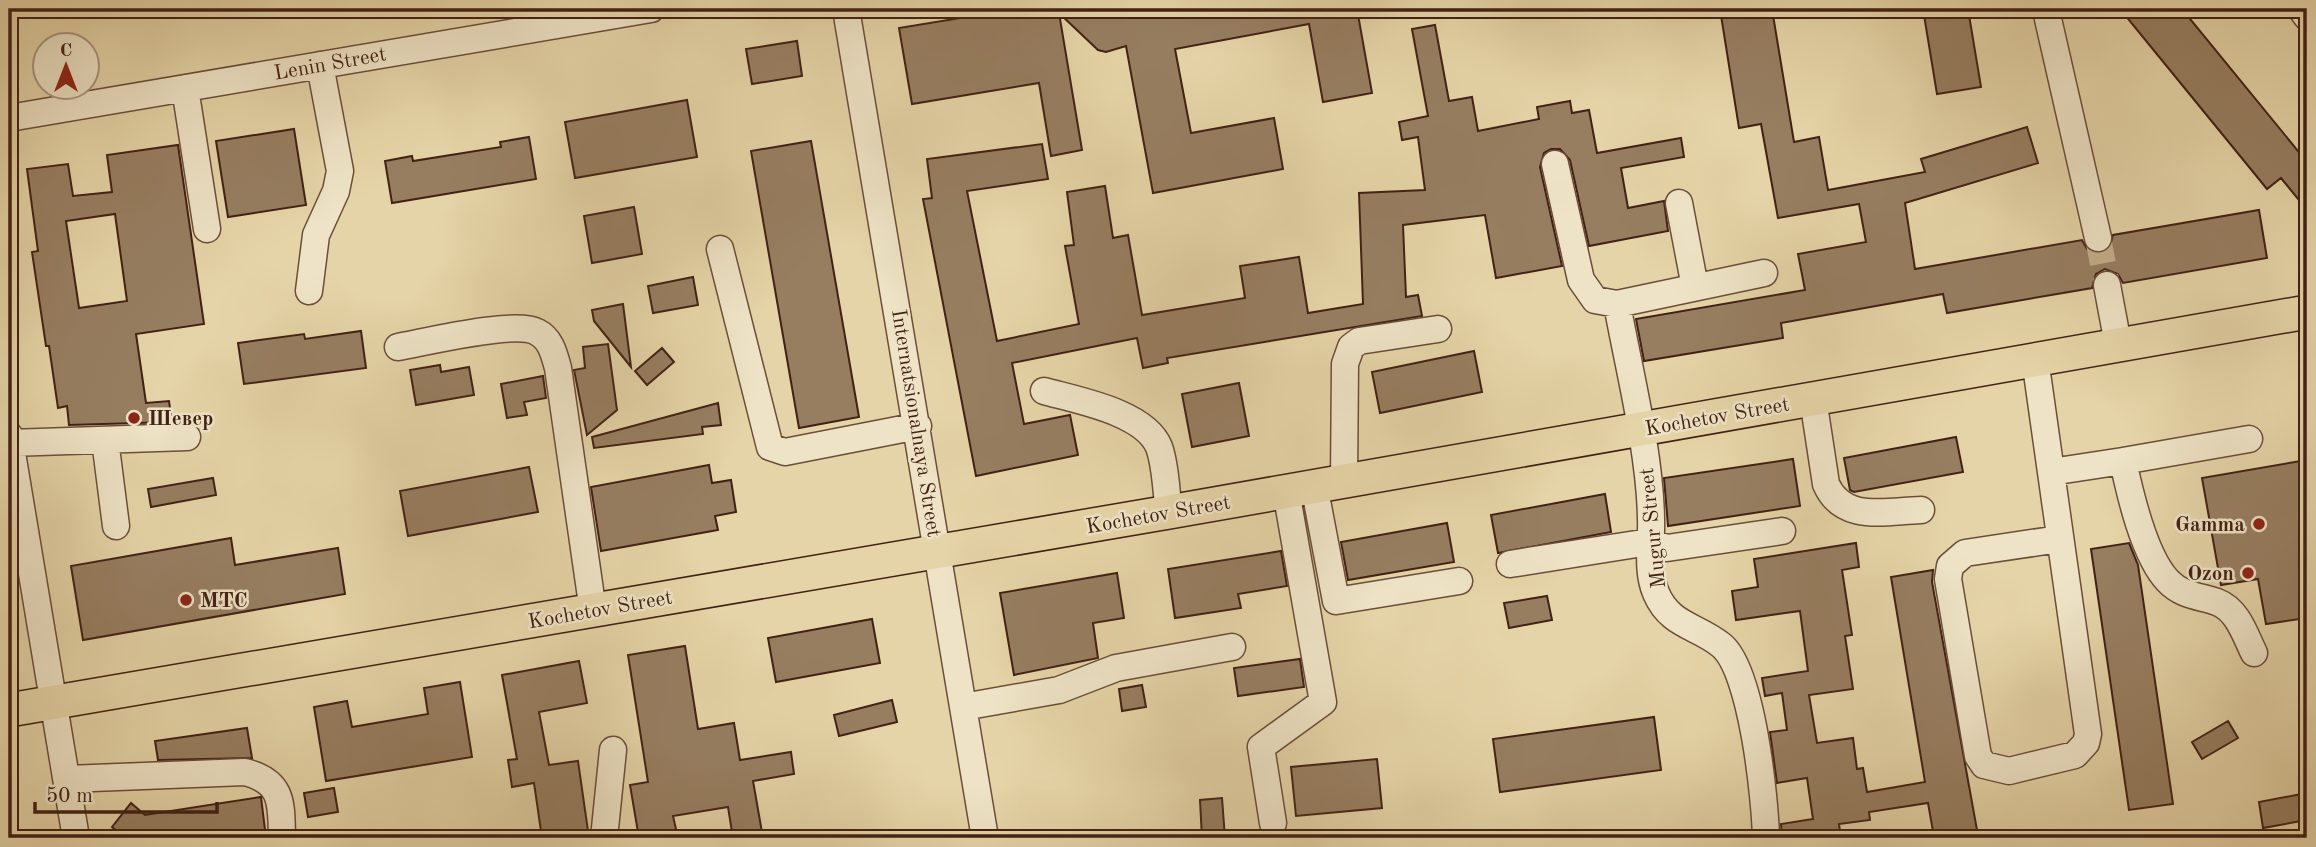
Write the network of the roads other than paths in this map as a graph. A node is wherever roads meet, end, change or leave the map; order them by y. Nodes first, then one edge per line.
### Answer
1 (651, 9) edge
2 (846, 9) edge
3 (2301, 9) edge
4 (2307, 18) edge
5 (2048, 19) dead end
6 (320, 65) junction
7 (185, 88) junction
8 (9, 118) edge
9 (1555, 164) dead end
10 (1679, 203) dead end
11 (207, 229) dead end
12 (2098, 237) tunnel mouth
13 (720, 249) dead end
14 (1764, 273) dead end
15 (2107, 285) tunnel mouth
16 (1695, 287) junction
17 (309, 291) dead end
18 (1617, 303) junction
19 (2307, 312) edge
20 (1438, 329) dead end
21 (2118, 344) junction
22 (398, 347) dead end
23 (2035, 359) junction
24 (1044, 391) dead end
25 (1813, 399) junction
26 (918, 426) junction
27 (1640, 429) junction
28 (187, 437) dead end
29 (9, 439) edge
30 (2249, 439) dead end
31 (105, 440) junction
32 (2123, 461) junction
33 (2051, 472) junction
34 (1315, 486) junction
35 (1921, 510) dead end
36 (1169, 512) junction
37 (116, 526) dead end
38 (1782, 531) dead end
39 (2059, 539) junction
40 (1649, 542) junction
41 (937, 550) junction
42 (1510, 564) dead end
43 (1459, 581) dead end
44 (593, 611) junction
45 (1232, 647) dead end
46 (2254, 653) dead end
47 (54, 703) junction
48 (963, 707) junction
49 (9, 710) edge
50 (613, 750) dead end
51 (67, 779) junction
52 (1273, 823) dead end
53 (76, 838) edge
54 (282, 838) edge
55 (604, 838) edge
56 (985, 838) edge
57 (1766, 838) edge

1 - 6 street, Lenin Street
2 - 26 street, Internatsionalnaya Street
3 - 4 street
5 - 12 street
6 - 7 street, Lenin Street
6 - 17 street
7 - 8 street, Lenin Street
7 - 11 street
9 - 18 street
10 - 16 street
13 - 26 street
14 - 16 street
15 - 21 street
16 - 18 street
18 - 27 street, Mugur Street
19 - 21 main road, Kochetov Street
20 - 34 street
21 - 23 main road, Kochetov Street
22 - 44 street
23 - 25 main road, Kochetov Street
23 - 33 street
24 - 36 street
25 - 27 main road, Kochetov Street
25 - 35 street
26 - 41 street, Internatsionalnaya Street
27 - 34 main road, Kochetov Street
27 - 40 street, Mugur Street
28 - 31 street
29 - 31 street
29 - 47 street
30 - 32 street
31 - 37 street
32 - 33 street
32 - 46 street
33 - 39 street
34 - 36 main road, Kochetov Street
34 - 43 street
34 - 52 street
36 - 41 main road, Kochetov Street
38 - 40 street
39 - 39 street
40 - 42 street
40 - 57 street, Mugur Street
41 - 44 main road, Kochetov Street
41 - 48 street, Internatsionalnaya Street
44 - 47 main road, Kochetov Street
45 - 48 street
47 - 49 main road, Kochetov Street
47 - 51 street
48 - 56 street, Internatsionalnaya Street
50 - 55 street
51 - 53 street
51 - 54 street

